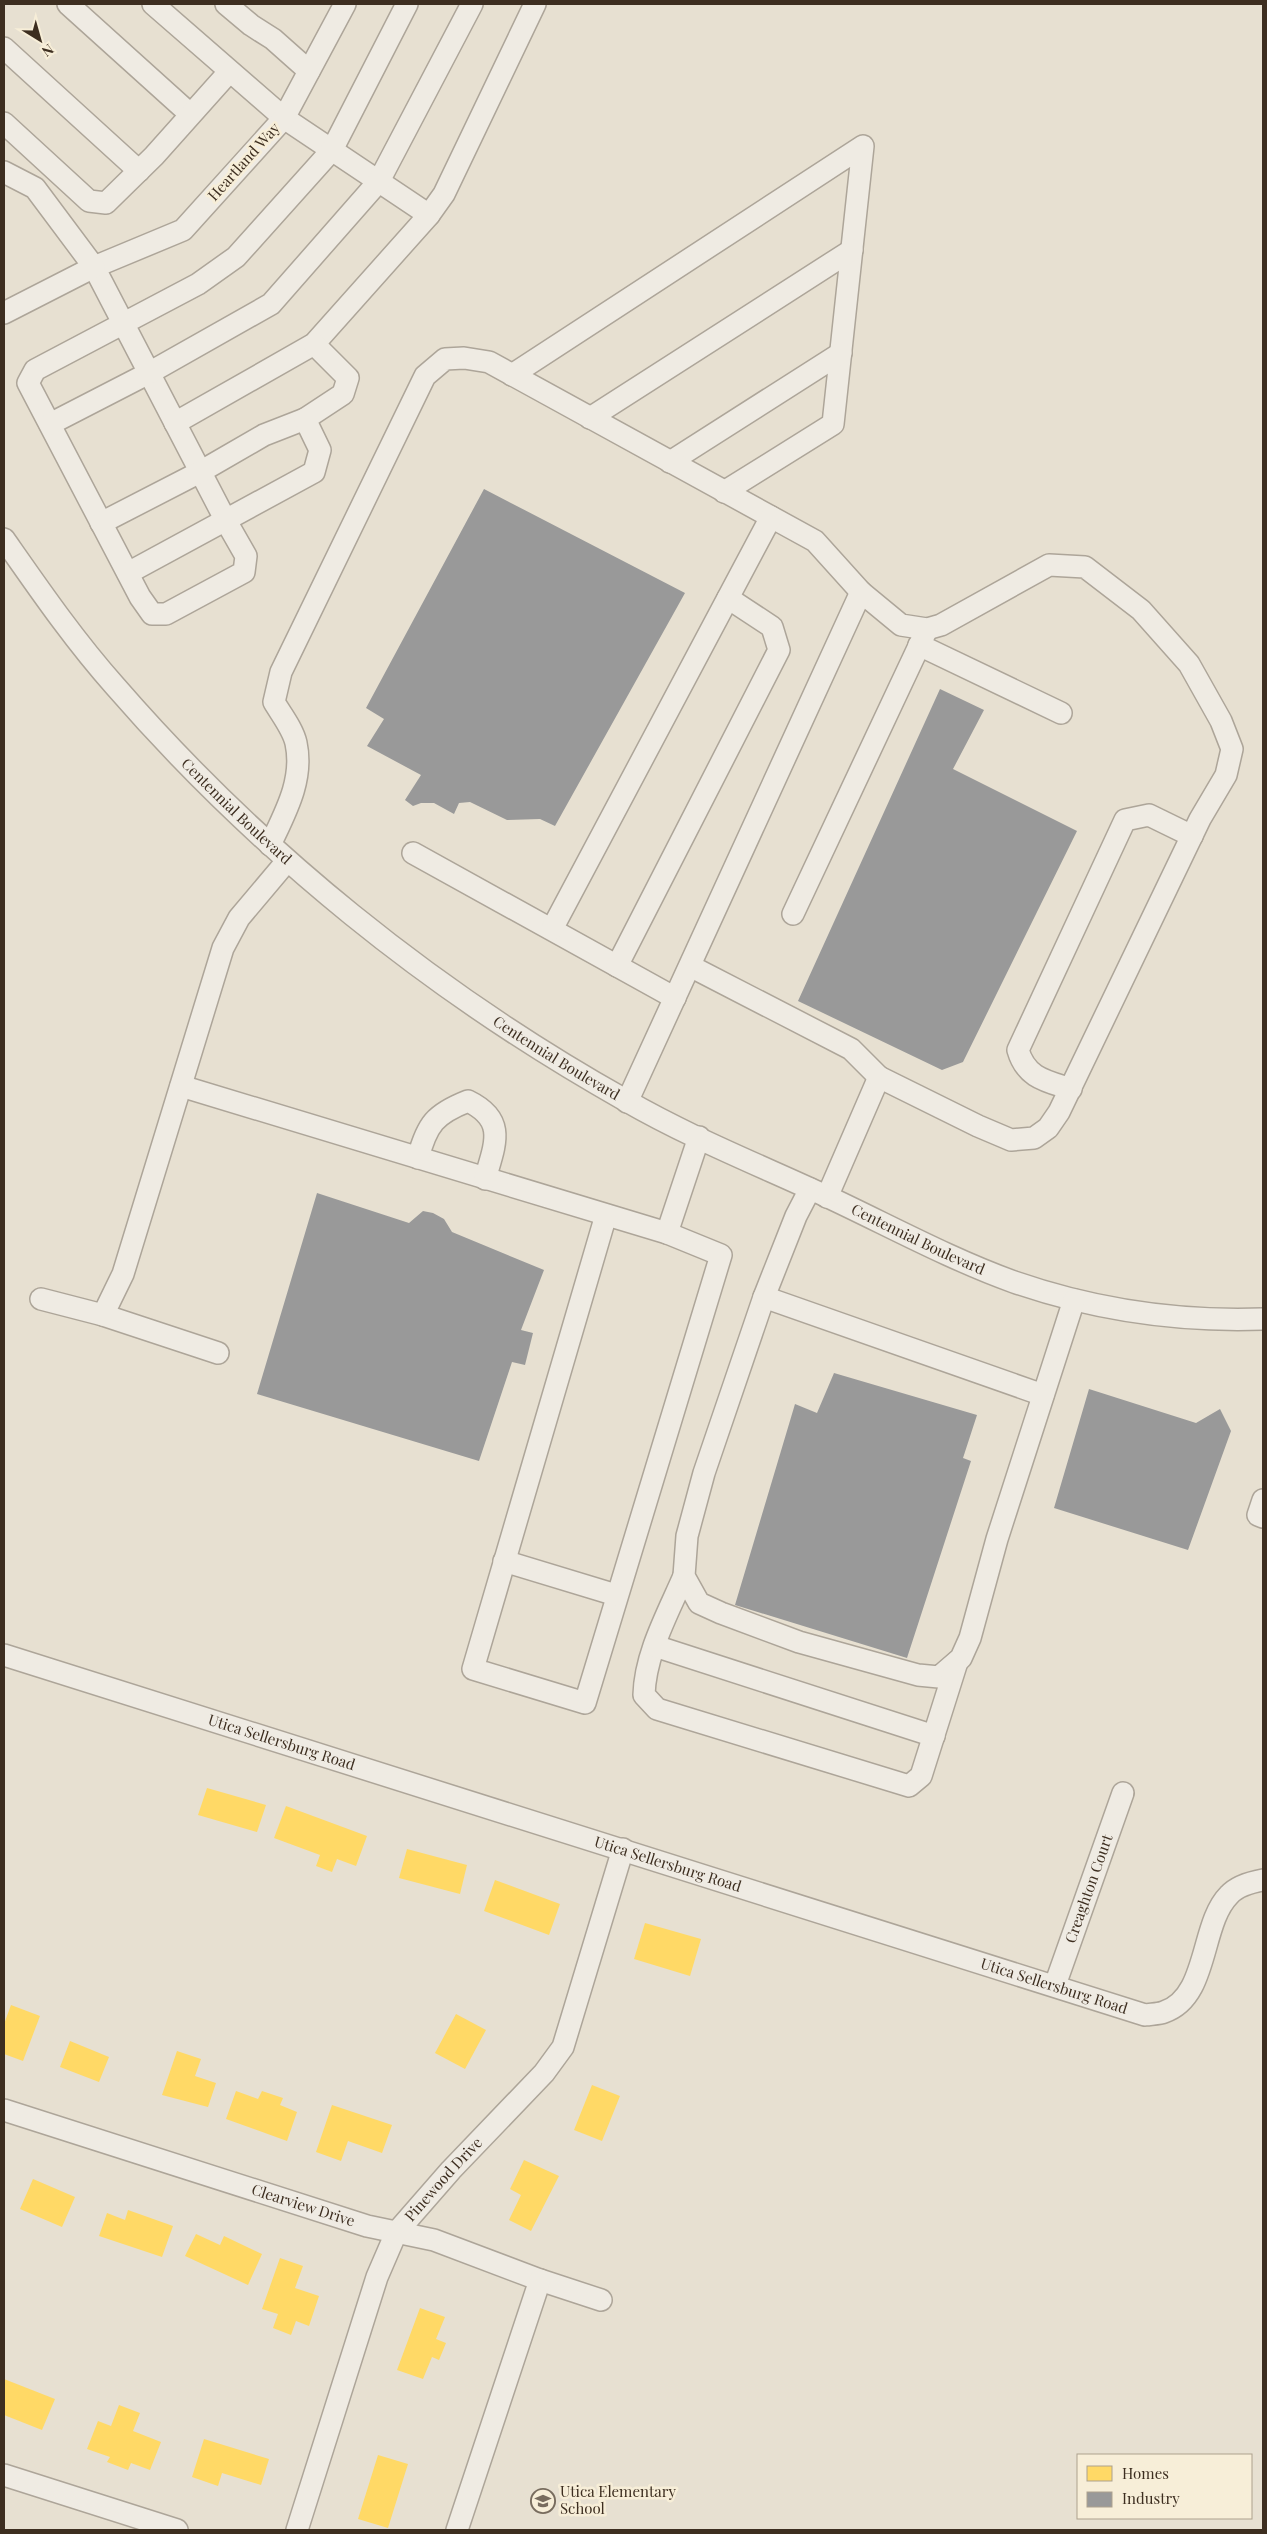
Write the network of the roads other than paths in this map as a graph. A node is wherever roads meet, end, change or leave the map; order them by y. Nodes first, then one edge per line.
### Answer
1 (68, 4) edge
2 (153, 4) edge
3 (345, 4) edge
4 (407, 4) edge
5 (472, 4) edge
6 (535, 4) edge
7 (236, 7) edge
8 (4, 48) edge
9 (309, 71) junction
10 (229, 72) junction
11 (190, 114) junction
12 (284, 118) junction
13 (4, 123) edge
14 (332, 150) junction
15 (139, 171) junction
16 (4, 172) edge
17 (379, 181) junction
18 (429, 216) junction
19 (852, 250) junction
20 (94, 267) junction
21 (4, 313) edge
22 (124, 324) junction
23 (314, 344) junction
24 (841, 353) junction
25 (149, 373) junction
26 (512, 375) junction
27 (590, 418) junction
28 (304, 419) junction
29 (175, 423) junction
30 (50, 424) junction
31 (670, 462) junction
32 (200, 472) junction
33 (724, 492) junction
34 (771, 517) junction
35 (226, 521) junction
36 (102, 523) junction
37 (4, 539) edge
38 (128, 573) junction
39 (861, 592) junction
40 (728, 598) junction
41 (923, 637) junction
42 (1061, 713) dead end
43 (1192, 836) junction
44 (270, 845) junction
45 (413, 853) dead end
46 (287, 861) junction
47 (793, 914) dead end
48 (552, 930) junction
49 (617, 966) junction
50 (690, 966) junction
51 (675, 998) junction
52 (879, 1077) junction
53 (181, 1086) junction
54 (1071, 1089) junction
55 (627, 1102) junction
56 (699, 1137) junction
57 (418, 1158) junction
58 (485, 1178) junction
59 (818, 1193) junction
60 (606, 1215) junction
61 (667, 1233) junction
62 (764, 1297) junction
63 (41, 1299) dead end
64 (1074, 1300) junction
65 (103, 1315) junction
66 (1263, 1320) edge
67 (218, 1353) dead end
68 (1043, 1395) junction
69 (1263, 1500) edge
70 (1263, 1517) edge
71 (504, 1561) junction
72 (684, 1576) junction
73 (616, 1595) junction
74 (655, 1646) junction
75 (4, 1655) edge
76 (957, 1662) junction
77 (934, 1736) junction
78 (1123, 1793) dead end
79 (623, 1849) junction
80 (1263, 1880) edge
81 (1055, 1985) junction
82 (4, 2110) edge
83 (396, 2233) junction
84 (540, 2280) junction
85 (601, 2300) dead end
86 (4, 2475) edge
87 (177, 2530) edge
88 (297, 2530) edge
89 (457, 2530) edge

1 - 11 street
2 - 10 street
3 - 9 street, Heartland Way
4 - 14 street
5 - 17 street
6 - 18 street
7 - 9 street
8 - 15 street
9 - 12 street, Heartland Way
10 - 11 street
10 - 12 street
11 - 15 street
12 - 14 street
12 - 20 street, Heartland Way
13 - 15 street
14 - 17 street
14 - 22 street
16 - 20 street
17 - 18 street
17 - 25 street
18 - 23 street
19 - 24 street
19 - 26 street
19 - 27 street
20 - 21 street, Heartland Way
20 - 22 street
22 - 25 street
22 - 30 street
23 - 28 street
23 - 29 street
24 - 31 street
24 - 33 street
25 - 29 street
25 - 30 street
26 - 27 street
26 - 44 street
27 - 31 street
28 - 32 street
28 - 35 street
29 - 32 street
30 - 36 street
31 - 33 street
32 - 35 street
32 - 36 street
33 - 34 street
34 - 39 street
34 - 40 street
35 - 38 street
35 - 38 street
36 - 38 street
37 - 44 street, Centennial Boulevard
39 - 41 street
39 - 50 street
40 - 48 street
40 - 49 street
41 - 42 street
41 - 43 street
41 - 47 street
43 - 54 street
43 - 54 street
44 - 46 street, Centennial Boulevard
45 - 48 street
46 - 53 street
46 - 55 street, Centennial Boulevard
48 - 49 street
49 - 51 street
50 - 51 street
50 - 52 street
51 - 55 street
52 - 54 street
52 - 59 street
53 - 57 street
53 - 65 street
55 - 56 street, Centennial Boulevard
56 - 59 street, Centennial Boulevard
56 - 61 street
57 - 58 street
57 - 58 street
58 - 60 street
59 - 62 street
59 - 64 street, Centennial Boulevard
60 - 61 street
60 - 71 street
61 - 73 street
62 - 68 street
62 - 72 street
63 - 65 street
64 - 66 street, Centennial Boulevard
64 - 68 street
65 - 67 street
68 - 76 street
69 - 70 street
71 - 73 street
71 - 73 street
72 - 74 street
72 - 76 street
74 - 77 street
74 - 77 street
75 - 79 street, Utica Sellersburg Road
76 - 77 street
78 - 81 street, Creaghton Court
79 - 81 street, Utica Sellersburg Road
79 - 83 street, Pinewood Drive
80 - 81 street, Utica Sellersburg Road
82 - 83 street, Clearview Drive
83 - 84 street, Clearview Drive
83 - 88 street, Pinewood Drive
84 - 85 street, Clearview Drive
84 - 89 street
86 - 87 street

